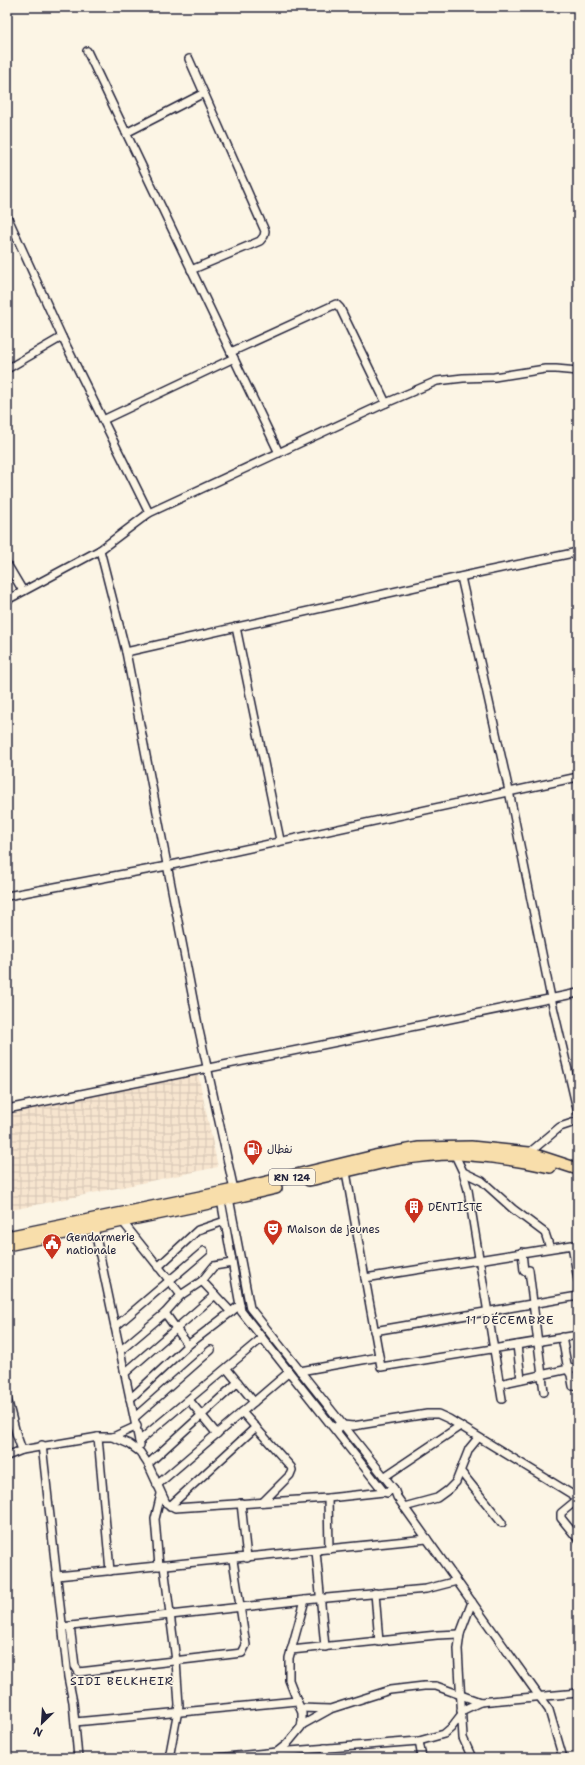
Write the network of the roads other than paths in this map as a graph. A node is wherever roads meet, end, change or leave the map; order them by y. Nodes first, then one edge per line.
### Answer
1 (87, 51) dead end
2 (189, 59) dead end
3 (204, 93) junction
4 (126, 133) junction
5 (7, 216) edge
6 (191, 270) junction
7 (62, 337) junction
8 (232, 355) junction
9 (7, 370) edge
10 (578, 371) edge
11 (386, 403) junction
12 (103, 420) junction
13 (279, 453) junction
14 (149, 513) junction
15 (100, 550) junction
16 (578, 552) edge
17 (7, 564) edge
18 (461, 577) junction
19 (23, 591) junction
20 (7, 600) edge
21 (236, 627) junction
22 (126, 652) junction
23 (578, 777) edge
24 (509, 790) junction
25 (280, 840) junction
26 (167, 866) junction
27 (7, 896) edge
28 (578, 993) edge
29 (551, 998) junction
30 (208, 1068) junction
31 (7, 1109) edge
32 (578, 1113) edge
33 (578, 1121) edge
34 (529, 1153) junction
35 (455, 1154) junction
36 (512, 1155) junction
37 (578, 1169) edge
38 (346, 1172) junction
39 (464, 1172) junction
40 (578, 1176) edge
41 (228, 1196) junction
42 (122, 1221) junction
43 (225, 1221) junction
44 (94, 1227) junction
45 (7, 1237) edge
46 (7, 1245) edge
47 (550, 1248) junction
48 (204, 1250) dead end
49 (522, 1252) junction
50 (478, 1259) junction
51 (232, 1263) junction
52 (158, 1267) junction
53 (364, 1278) junction
54 (578, 1280) edge
55 (169, 1281) junction
56 (202, 1281) junction
57 (181, 1295) junction
58 (215, 1295) junction
59 (578, 1296) edge
60 (533, 1303) junction
61 (240, 1305) junction
62 (487, 1310) junction
63 (231, 1312) junction
64 (165, 1313) junction
65 (115, 1327) junction
66 (176, 1328) junction
67 (374, 1331) junction
68 (578, 1335) edge
69 (262, 1338) junction
70 (562, 1338) junction
71 (538, 1342) junction
72 (188, 1345) junction
73 (517, 1345) junction
74 (211, 1350) dead end
75 (493, 1350) junction
76 (120, 1351) junction
77 (379, 1357) junction
78 (578, 1367) edge
79 (227, 1369) junction
80 (568, 1370) junction
81 (300, 1371) junction
82 (289, 1372) junction
83 (125, 1374) junction
84 (543, 1375) junction
85 (521, 1379) junction
86 (238, 1382) junction
87 (499, 1384) junction
88 (573, 1386) dead end
89 (544, 1392) dead end
90 (7, 1398) edge
91 (130, 1399) junction
92 (502, 1399) dead end
93 (189, 1400) junction
94 (254, 1402) junction
95 (242, 1412) junction
96 (9, 1413) edge
97 (202, 1415) junction
98 (135, 1418) junction
99 (137, 1426) junction
100 (339, 1426) junction
101 (460, 1426) junction
102 (256, 1427) junction
103 (216, 1434) junction
104 (98, 1437) junction
105 (113, 1437) junction
106 (478, 1438) junction
107 (140, 1441) junction
108 (42, 1445) junction
109 (22, 1450) junction
110 (140, 1452) junction
111 (7, 1456) edge
112 (148, 1464) junction
113 (461, 1472) junction
114 (384, 1477) junction
115 (157, 1485) junction
116 (394, 1489) junction
117 (384, 1492) junction
118 (161, 1494) junction
119 (397, 1497) junction
120 (328, 1498) junction
121 (578, 1498) edge
122 (263, 1502) junction
123 (241, 1503) junction
124 (170, 1506) junction
125 (404, 1507) junction
126 (502, 1523) dead end
127 (427, 1539) junction
128 (578, 1539) edge
129 (329, 1549) junction
130 (316, 1551) junction
131 (247, 1558) junction
132 (233, 1560) junction
133 (162, 1566) junction
134 (110, 1571) junction
135 (57, 1576) junction
136 (457, 1581) junction
137 (376, 1593) junction
138 (321, 1598) junction
139 (305, 1600) junction
140 (472, 1602) junction
141 (240, 1607) junction
142 (171, 1615) junction
143 (66, 1627) junction
144 (460, 1634) junction
145 (379, 1642) junction
146 (325, 1647) junction
147 (291, 1650) junction
148 (176, 1661) junction
149 (578, 1693) edge
150 (460, 1694) junction
151 (539, 1696) junction
152 (480, 1702) junction
153 (298, 1704) junction
154 (330, 1709) junction
155 (178, 1712) junction
156 (461, 1713) junction
157 (74, 1722) junction
158 (302, 1725) junction
159 (419, 1741) junction
160 (325, 1748) junction
161 (277, 1752) junction
162 (78, 1758) edge
163 (169, 1758) edge
164 (216, 1758) edge
165 (326, 1758) edge
166 (422, 1758) edge
167 (472, 1758) edge
168 (564, 1758) edge

1 - 4 street
2 - 3 street
3 - 4 street
3 - 6 street
4 - 6 street
5 - 7 street
6 - 8 street
7 - 9 street
7 - 12 street
8 - 11 street
8 - 12 street
8 - 13 street
10 - 11 street
11 - 13 street
12 - 14 street
13 - 14 street
14 - 15 street
15 - 19 street
15 - 22 street
16 - 18 street
17 - 19 street
18 - 21 street
18 - 24 street
19 - 20 street
21 - 22 street
21 - 25 street
22 - 26 street
23 - 24 street
24 - 25 street
24 - 29 street
25 - 26 street
26 - 27 street
26 - 30 street
28 - 29 street
29 - 30 street
29 - 32 street
30 - 31 street
30 - 41 street
33 - 34 street
34 - 36 main road, RN 124
34 - 37 main road, RN 124
35 - 36 main road, RN 124
35 - 38 main road, RN 124
35 - 39 street
36 - 40 main road, RN 124
36 - 41 main road, RN 124
38 - 41 main road, RN 124
38 - 53 street
39 - 47 street
39 - 50 street
41 - 42 main road, RN 124
41 - 43 street
41 - 45 main road, RN 124
41 - 81 street
42 - 44 main road, RN 124
42 - 52 street
43 - 51 street
43 - 52 street
44 - 46 main road, RN 124
44 - 65 street
47 - 49 street
47 - 54 street
48 - 55 street
49 - 50 street
49 - 60 street
50 - 53 street
50 - 62 street
51 - 56 street
51 - 61 street
52 - 55 street
53 - 67 street
55 - 57 street
55 - 65 street
56 - 57 street
56 - 58 street
57 - 64 street
58 - 63 street
58 - 66 street
59 - 60 street
60 - 62 street
60 - 71 street
61 - 63 street
61 - 69 street
62 - 67 street
62 - 75 street
63 - 72 street
64 - 66 street
64 - 76 street
65 - 76 street
66 - 72 street
66 - 83 street
67 - 77 street
68 - 70 street
69 - 79 street
69 - 82 street
70 - 71 street
70 - 80 street
71 - 73 street
71 - 84 street
72 - 91 street
73 - 75 street
73 - 85 street
74 - 98 street
75 - 77 street
75 - 87 street
76 - 83 street
77 - 81 street
78 - 80 street
79 - 86 street
79 - 93 street
80 - 84 street
80 - 88 street
81 - 100 street
82 - 94 street
82 - 100 street
83 - 91 street
84 - 85 street
84 - 89 street
85 - 87 street
86 - 94 street
86 - 97 street
87 - 92 street
90 - 96 street
91 - 98 street
93 - 97 street
93 - 107 street
94 - 95 street
95 - 102 street
95 - 103 street
96 - 109 street
97 - 103 street
97 - 112 street
98 - 99 street
99 - 105 street
99 - 107 street
100 - 101 street
100 - 114 street
100 - 117 street
101 - 106 street
101 - 114 street
102 - 122 street
102 - 124 street
103 - 115 street
104 - 105 street
104 - 108 street
104 - 134 street
105 - 110 street
106 - 113 street
106 - 121 street
107 - 110 street
108 - 109 street
108 - 135 street
109 - 111 street
110 - 112 street
112 - 115 street
113 - 125 street
113 - 126 street
114 - 116 street
115 - 118 street
116 - 117 street
116 - 119 street
117 - 119 street
117 - 120 street
118 - 124 street
118 - 133 street
119 - 125 street
120 - 122 street
120 - 129 street
121 - 128 street
122 - 123 street
123 - 124 street
123 - 131 street
125 - 127 street
127 - 129 street
127 - 136 street
129 - 130 street
130 - 131 street
130 - 138 street
131 - 132 street
132 - 133 street
132 - 141 street
133 - 134 street
133 - 142 street
134 - 135 street
135 - 143 street
136 - 137 street
136 - 140 street
137 - 138 street
137 - 145 street
138 - 139 street
138 - 146 street
139 - 141 street
139 - 147 street
140 - 144 street
140 - 151 street
141 - 142 street
141 - 148 street
142 - 143 street
142 - 148 street
143 - 148 street
143 - 157 street
144 - 145 street
144 - 150 street
145 - 146 street
146 - 147 street
147 - 153 street
148 - 155 street
149 - 151 street
150 - 152 street
150 - 154 street
150 - 156 street
151 - 152 street
151 - 168 street
152 - 156 street
153 - 154 street
153 - 155 street
153 - 158 street
154 - 158 street
155 - 157 street
155 - 163 street
156 - 159 street
156 - 167 street
157 - 162 street
158 - 161 street
159 - 160 street
159 - 166 street
160 - 161 street
160 - 165 street
161 - 164 street

